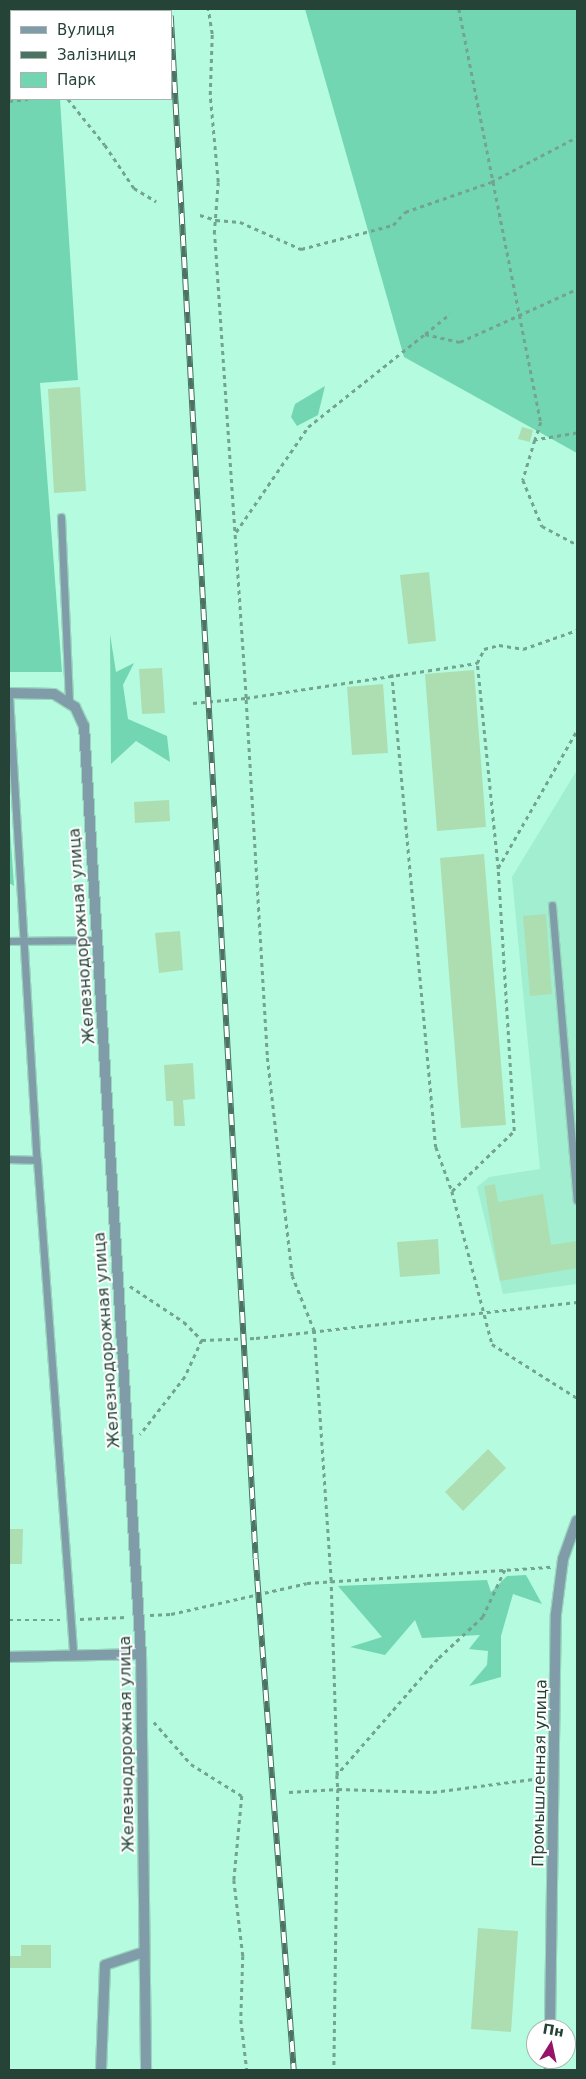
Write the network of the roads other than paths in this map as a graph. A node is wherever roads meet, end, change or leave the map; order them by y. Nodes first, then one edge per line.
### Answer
1 (61, 517) dead end
2 (9, 694) edge
3 (69, 703) junction
4 (552, 905) dead end
5 (98, 940) junction
6 (9, 942) edge
7 (25, 942) junction
8 (9, 1160) edge
9 (37, 1160) junction
10 (577, 1200) edge
11 (577, 1520) edge
12 (141, 1654) junction
13 (73, 1656) junction
14 (9, 1657) edge
15 (144, 1952) junction
16 (550, 2019) edge
17 (100, 2070) edge
18 (146, 2070) edge

1 - 3 lane
2 - 3 street
2 - 7 lane
3 - 5 street, Железнодорожная улица
4 - 10 lane
5 - 7 lane
5 - 12 street, Железнодорожная улица
6 - 7 lane
7 - 9 lane
8 - 9 lane
9 - 13 lane
11 - 16 street, Промышленная улица
12 - 13 street
12 - 15 street, Железнодорожная улица
13 - 14 street
15 - 17 street
15 - 18 street, Железнодорожная улица

